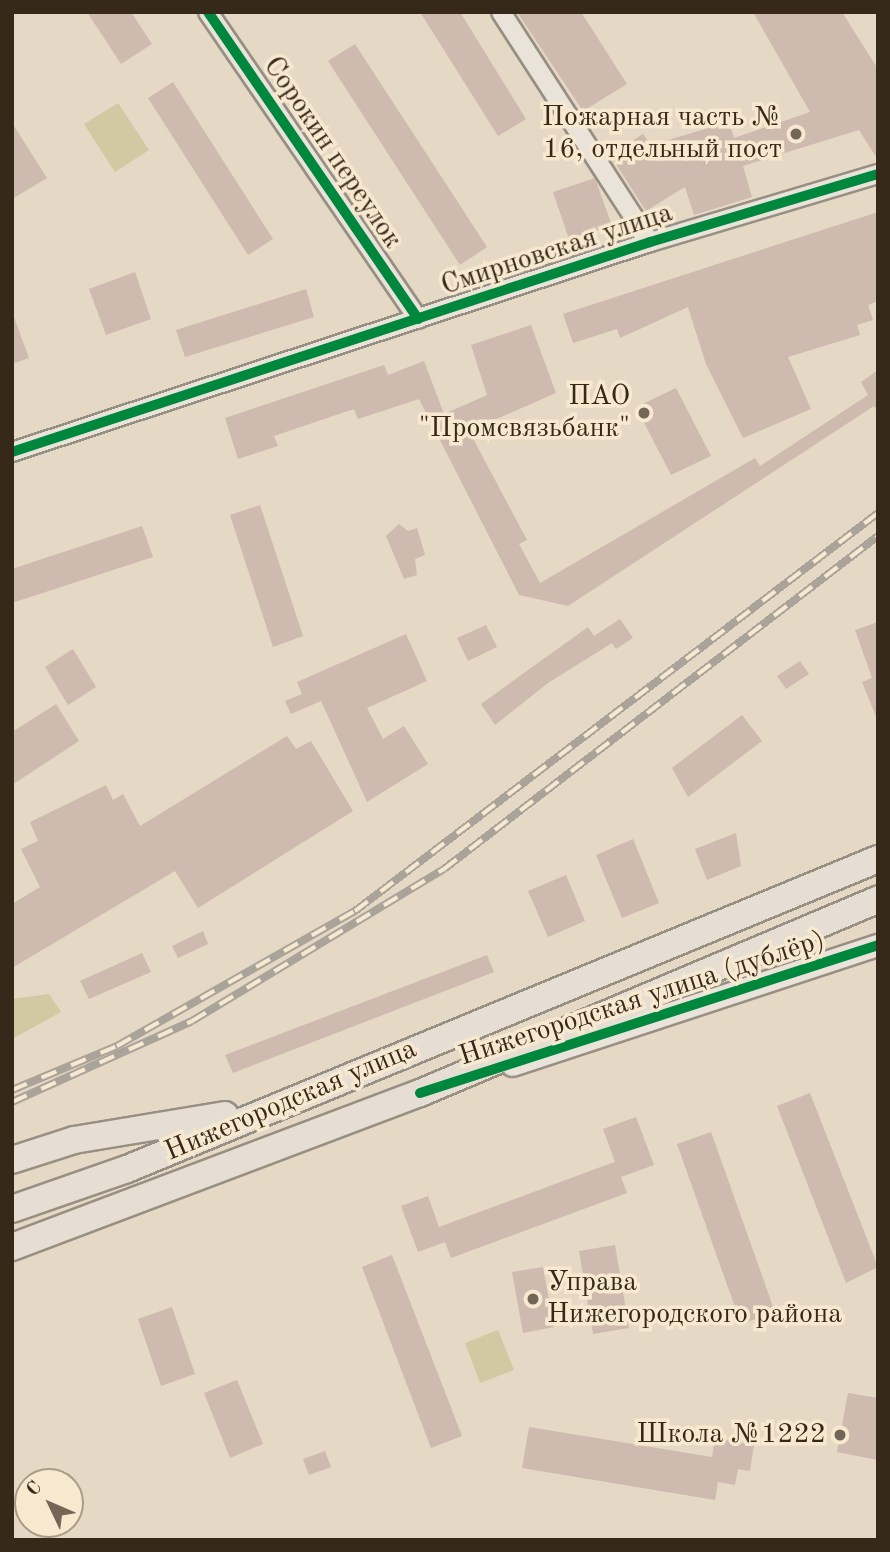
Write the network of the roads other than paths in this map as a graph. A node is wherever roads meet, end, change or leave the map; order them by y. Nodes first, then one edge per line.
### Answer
1 (208, 12) edge
2 (501, 12) edge
3 (878, 174) edge
4 (650, 242) junction
5 (418, 319) junction
6 (12, 452) edge
7 (878, 859) edge
8 (878, 900) edge
9 (878, 945) edge
10 (311, 1093) junction
11 (420, 1093) junction
12 (12, 1160) edge
13 (12, 1209) edge
14 (83, 1222) junction
15 (12, 1247) edge
16 (12, 1261) edge

1 - 5 street, Сорокин переулок
2 - 4 street
3 - 4 street, Смирновская улица
4 - 5 street, Смирновская улица
5 - 6 street, Смирновская улица
7 - 10 main road, Нижегородская улица
8 - 11 main road, Нижегородская улица
9 - 11 street, Нижегородская улица (дублёр)
10 - 12 main road
10 - 13 main road, Нижегородская улица
11 - 14 main road, Нижегородская улица
14 - 15 main road, Нижегородская улица
14 - 16 main road

